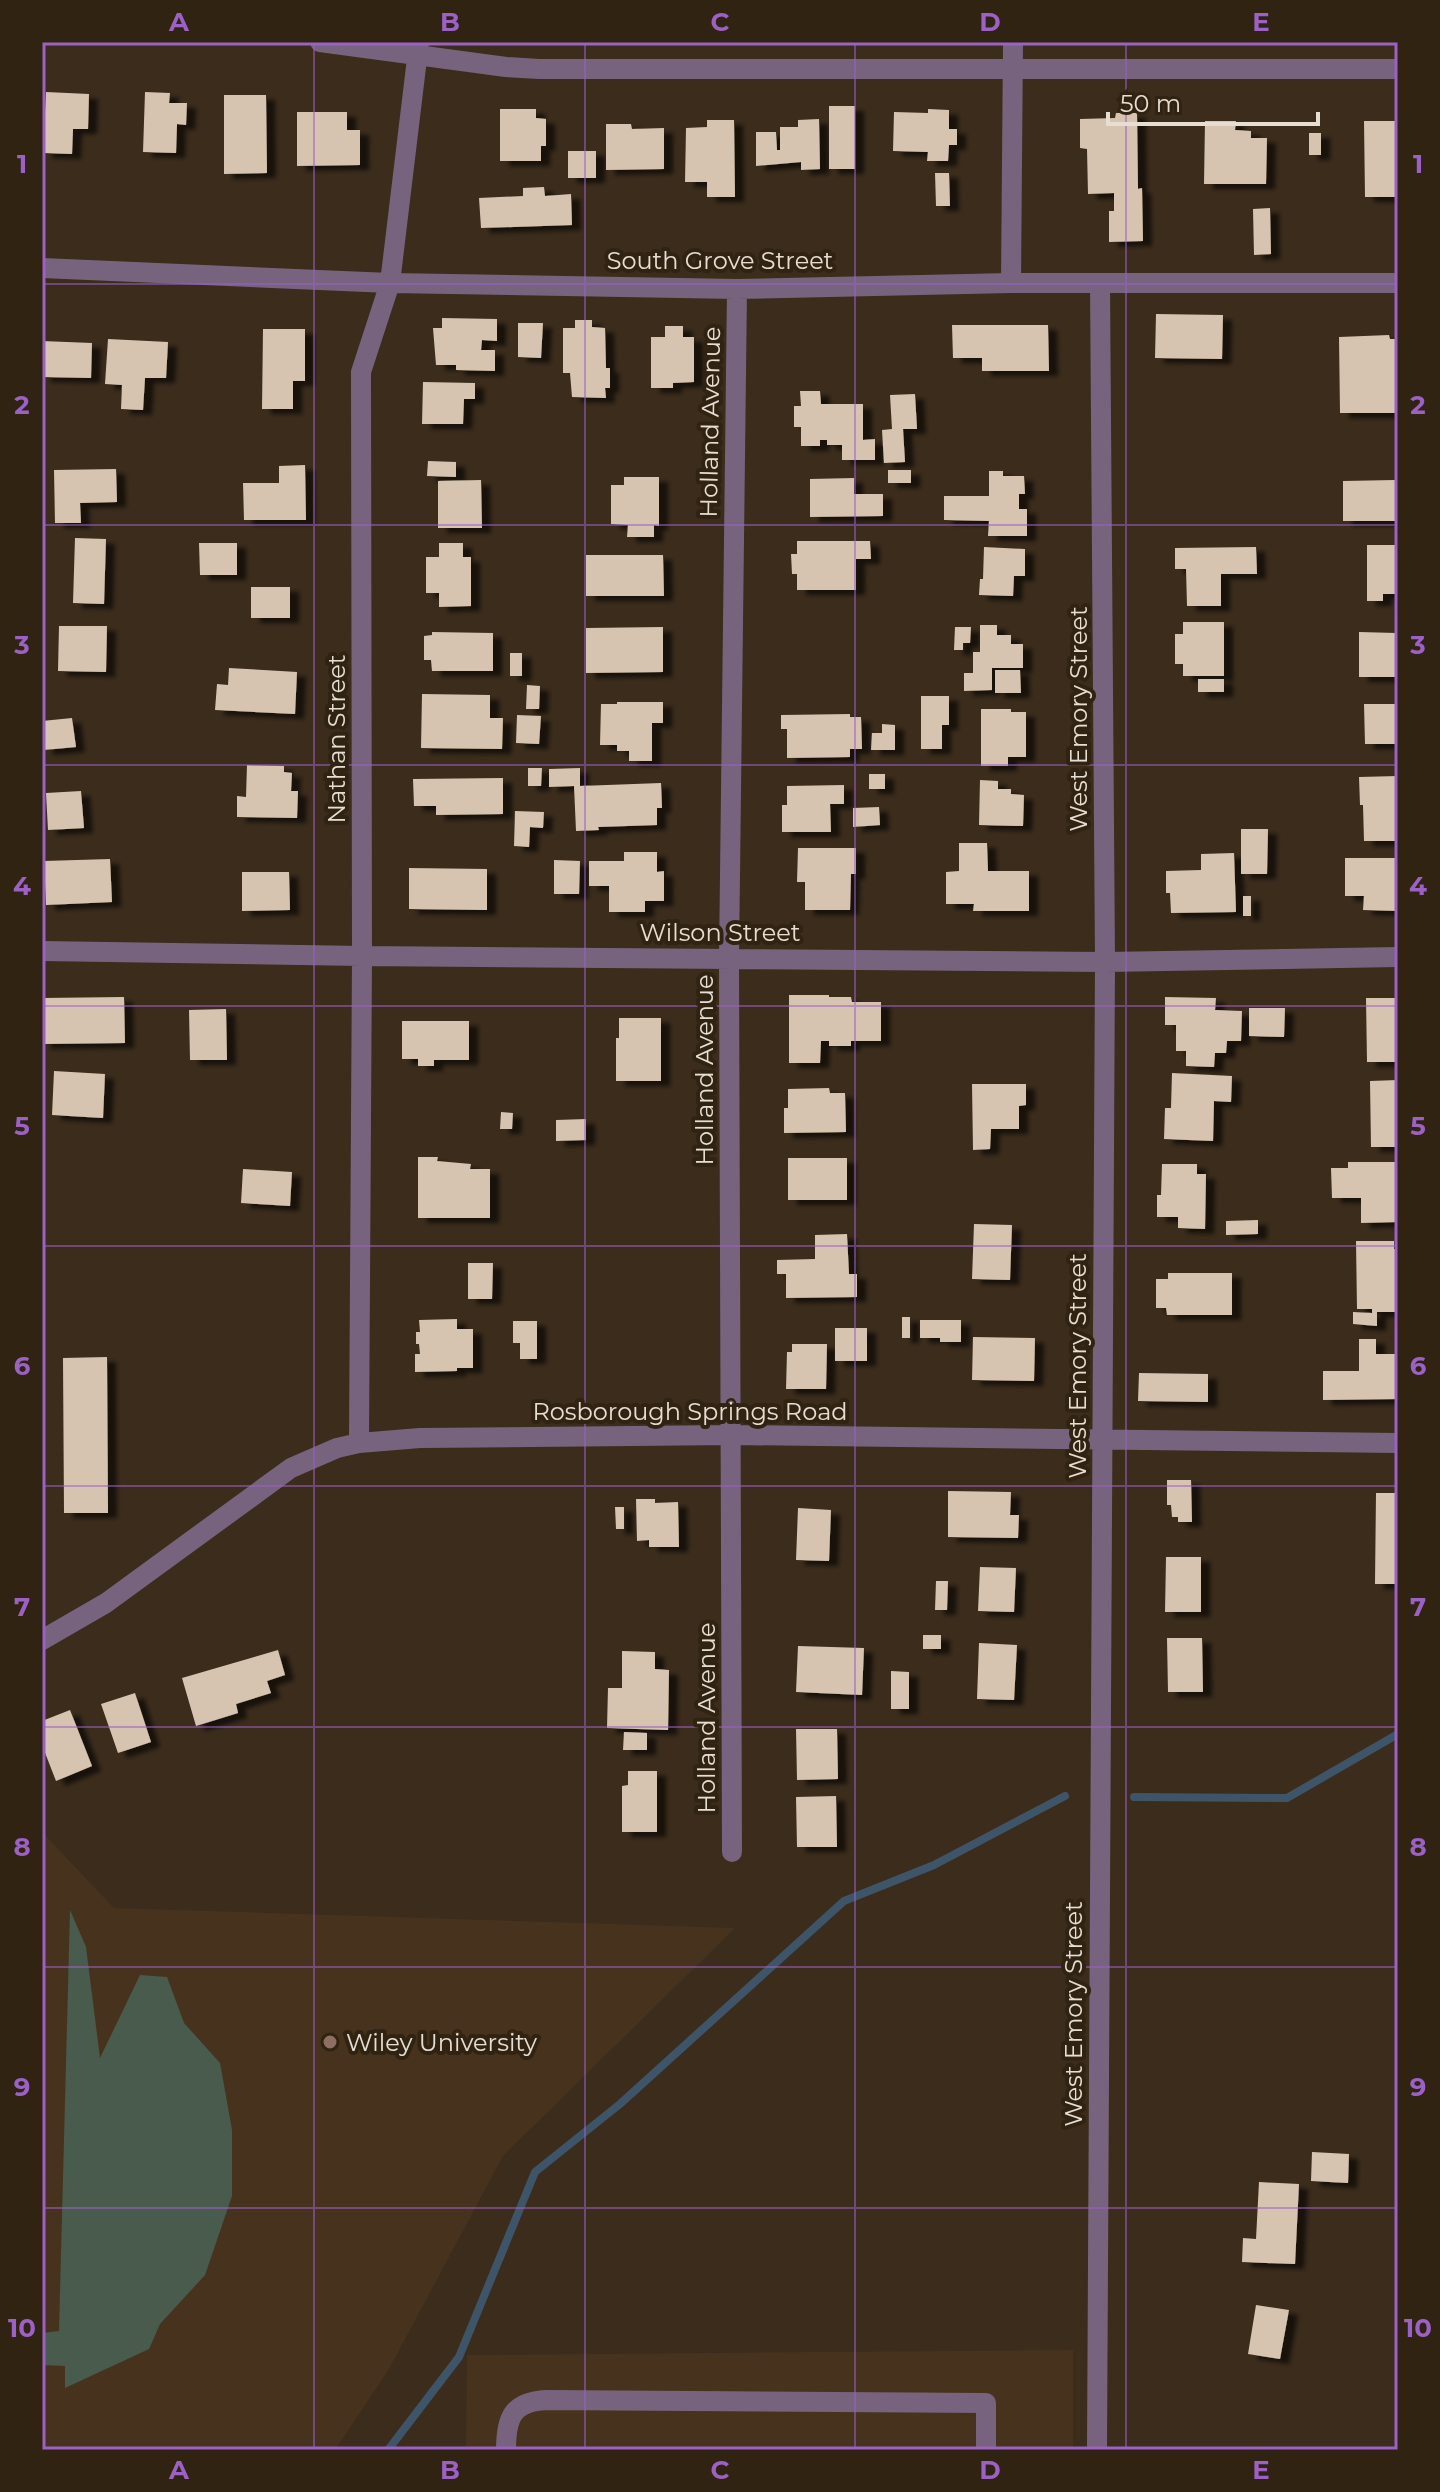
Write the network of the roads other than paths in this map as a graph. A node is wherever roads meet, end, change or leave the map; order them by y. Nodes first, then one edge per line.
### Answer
1 (320, 42) edge
2 (1013, 42) edge
3 (419, 48) edge
4 (1398, 69) edge
5 (1014, 70) junction
6 (42, 268) edge
7 (390, 283) junction
8 (1011, 283) junction
9 (1100, 283) junction
10 (1398, 283) edge
11 (737, 289) junction
12 (42, 951) edge
13 (362, 956) junction
14 (1398, 957) edge
15 (729, 958) junction
16 (1105, 962) junction
17 (731, 1435) junction
18 (1103, 1439) junction
19 (359, 1443) junction
20 (1398, 1443) edge
21 (42, 1640) edge
22 (732, 1852) dead end
23 (506, 2450) edge
24 (986, 2450) edge
25 (1097, 2450) edge

1 - 3 street
2 - 5 street
3 - 5 street
3 - 7 street, Nathan Street
4 - 5 street
5 - 8 street
6 - 7 street, South Grove Street
7 - 11 street, South Grove Street
7 - 13 street, Nathan Street
8 - 9 street, South Grove Street
8 - 11 street, South Grove Street
9 - 10 street, South Grove Street
9 - 16 street, West Emory Street
11 - 15 street, Holland Avenue
12 - 13 street, Wilson Street
13 - 15 street, Wilson Street
13 - 19 street, Nathan Street
14 - 16 street, Wilson Street
15 - 16 street, Wilson Street
15 - 17 street, Holland Avenue
16 - 18 street, West Emory Street
17 - 18 street, Rosborough Springs Road
17 - 19 street, Rosborough Springs Road
17 - 22 street, Holland Avenue
18 - 20 street, Rosborough Springs Road
18 - 25 street, West Emory Street
19 - 21 street, Rosborough Springs Road
23 - 24 street

